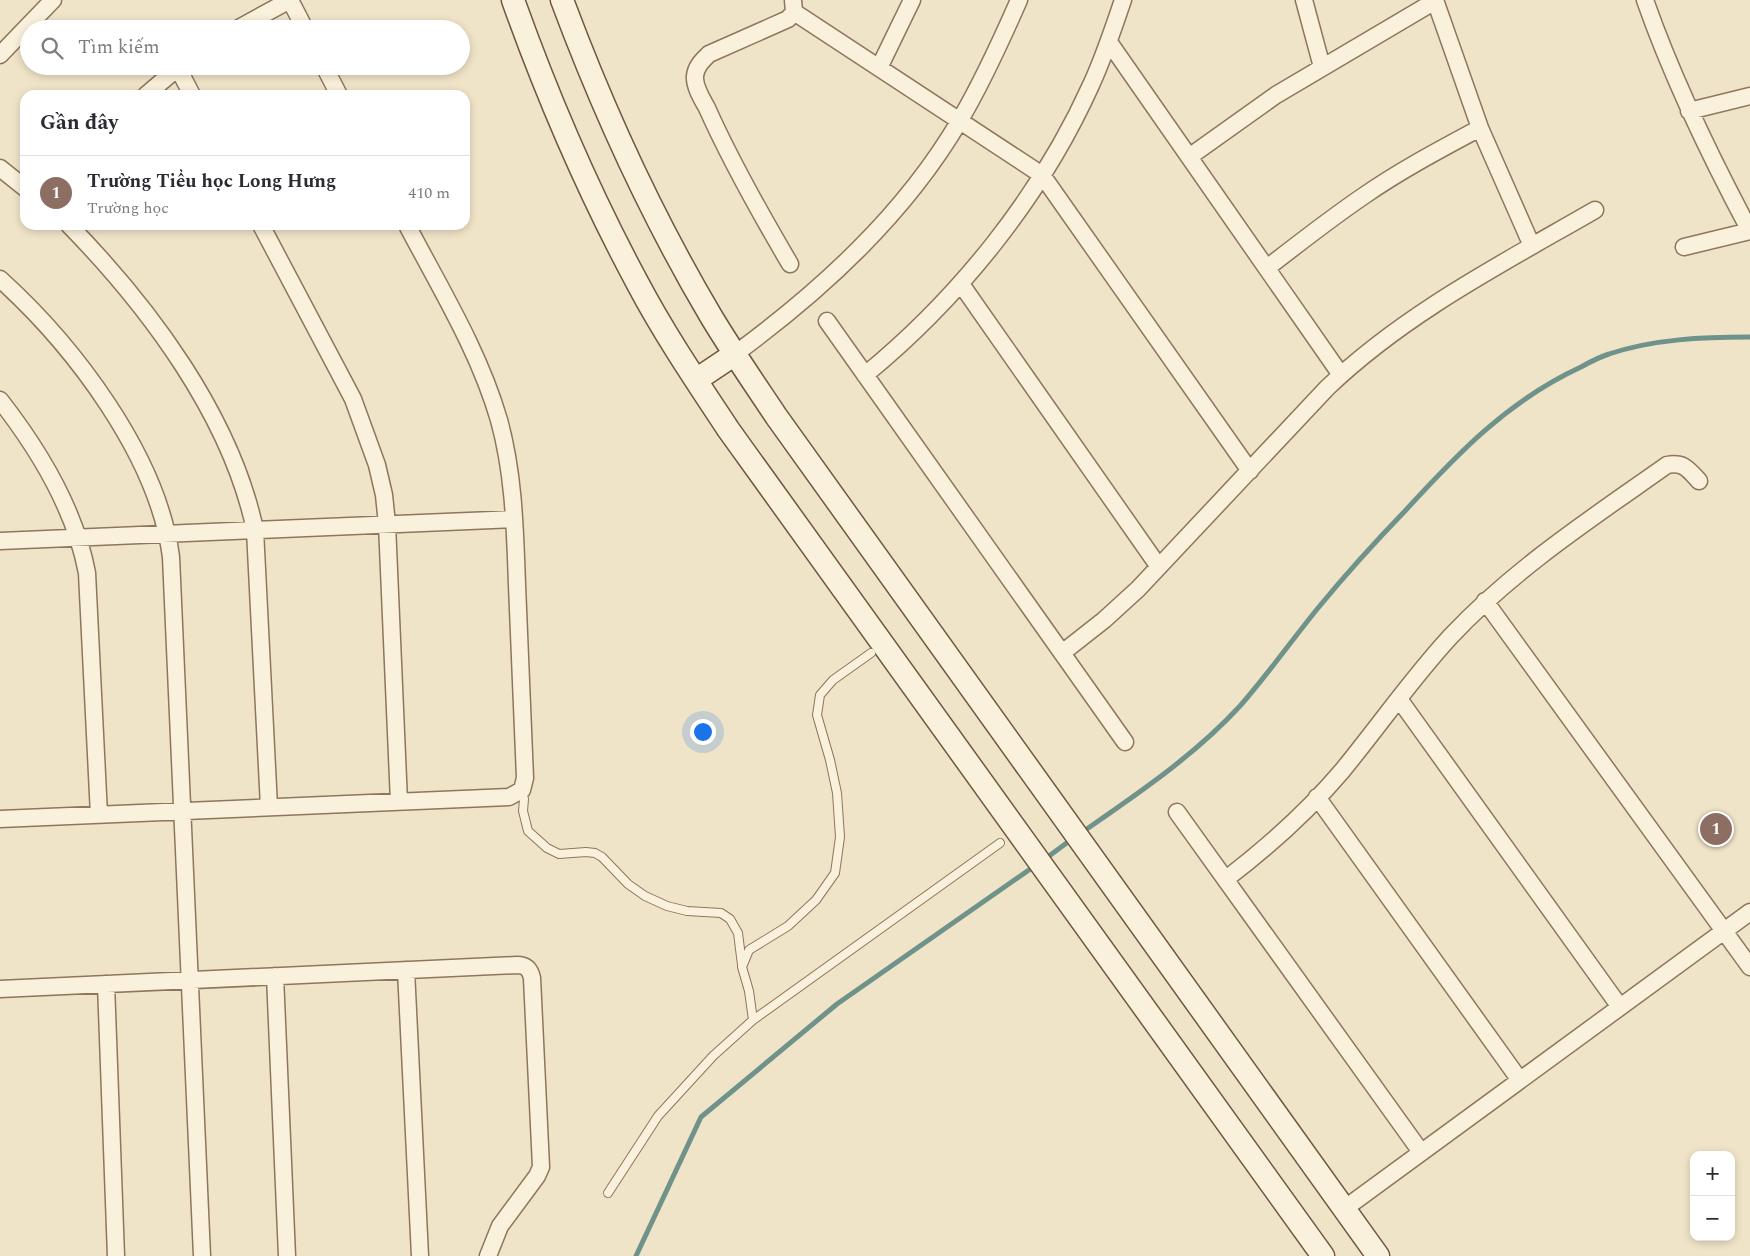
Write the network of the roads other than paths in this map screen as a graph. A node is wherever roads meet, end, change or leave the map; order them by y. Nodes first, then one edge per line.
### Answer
1 (53, 0) edge
2 (513, 0) edge
3 (562, 0) edge
4 (912, 0) edge
5 (1019, 0) edge
6 (1123, 0) edge
7 (1304, 0) edge
8 (1435, 0) edge
9 (1644, 0) edge
10 (794, 6) edge
11 (34, 20) edge
12 (253, 20) edge
13 (300, 20) edge
14 (20, 34) edge
15 (1109, 42) junction
16 (0, 55) edge
17 (1322, 67) junction
18 (879, 68) junction
19 (170, 75) edge
20 (183, 75) edge
21 (329, 75) edge
22 (152, 90) edge
23 (190, 90) edge
24 (336, 90) edge
25 (1750, 96) edge
26 (1689, 111) junction
27 (960, 121) junction
28 (1480, 128) junction
29 (1189, 157) junction
30 (0, 168) edge
31 (1042, 175) junction
32 (20, 184) edge
33 (1595, 210) dead end
34 (75, 230) edge
35 (264, 230) edge
36 (410, 230) edge
37 (1750, 231) edge
38 (1532, 246) junction
39 (1684, 248) dead end
40 (790, 264) dead end
41 (1267, 268) junction
42 (0, 280) edge
43 (961, 284) junction
44 (827, 321) dead end
45 (735, 354) junction
46 (865, 375) junction
47 (1341, 375) junction
48 (696, 380) junction
49 (0, 400) edge
50 (1250, 471) junction
51 (1699, 482) dead end
52 (514, 519) junction
53 (387, 524) junction
54 (255, 530) junction
55 (168, 534) junction
56 (78, 538) junction
57 (0, 541) edge
58 (1159, 566) junction
59 (1485, 601) junction
60 (871, 653) dead end
61 (1062, 653) junction
62 (1399, 699) junction
63 (1125, 742) dead end
64 (1317, 797) junction
65 (524, 799) dead end
66 (399, 802) junction
67 (269, 807) junction
68 (182, 811) junction
69 (1178, 812) dead end
70 (99, 815) junction
71 (0, 819) edge
72 (1000, 843) dead end
73 (1226, 879) junction
74 (1750, 912) edge
75 (1724, 931) junction
76 (1750, 966) edge
77 (742, 967) junction
78 (406, 970) junction
79 (274, 976) junction
80 (190, 980) junction
81 (106, 984) junction
82 (0, 989) edge
83 (1620, 1007) junction
84 (753, 1020) junction
85 (1520, 1079) junction
86 (1421, 1152) junction
87 (608, 1193) dead end
88 (1344, 1209) junction
89 (116, 1256) edge
90 (202, 1256) edge
91 (287, 1256) edge
92 (420, 1256) edge
93 (478, 1256) edge
94 (488, 1256) edge
95 (1323, 1256) edge
96 (1378, 1256) edge

1 - 11 street
2 - 48 street
3 - 45 street
4 - 18 street
5 - 27 street
6 - 15 street
7 - 17 street
8 - 17 street
8 - 28 street
9 - 26 street
10 - 18 street
10 - 40 street
12 - 13 street
14 - 16 street
15 - 29 street
15 - 31 street
17 - 29 street
18 - 27 street
19 - 22 street
20 - 23 street
21 - 24 street
25 - 26 street
26 - 37 street
27 - 31 street
27 - 45 street
28 - 38 street
28 - 41 street
29 - 41 street
30 - 32 street
31 - 43 street
31 - 50 street
33 - 38 street
34 - 54 street
35 - 53 street
36 - 52 street
37 - 39 street
38 - 47 street
41 - 47 street
42 - 55 street
43 - 46 street
43 - 58 street
44 - 46 street
45 - 48 street
45 - 88 street
46 - 61 street
47 - 50 street
48 - 95 street
49 - 56 street
50 - 58 street
51 - 59 street
52 - 53 street
52 - 66 street
53 - 54 street
53 - 66 street
54 - 55 street
54 - 67 street
55 - 56 street
55 - 68 street
56 - 57 street
56 - 70 street
58 - 61 street
59 - 62 street
59 - 75 street
60 - 77 lane
61 - 63 street
62 - 64 street
62 - 83 street
64 - 73 street
64 - 85 street
65 - 77 lane
66 - 67 street
67 - 68 street
68 - 70 street
68 - 80 street
69 - 73 street
70 - 71 street
72 - 84 lane
73 - 86 street
74 - 75 street
75 - 76 street
75 - 83 street
77 - 84 lane
78 - 79 street
78 - 92 street
78 - 94 street
79 - 80 street
79 - 91 street
80 - 81 street
80 - 90 street
81 - 82 street
81 - 89 street
83 - 85 street
84 - 87 lane
85 - 86 street
86 - 88 street
88 - 96 street
93 - 94 street

